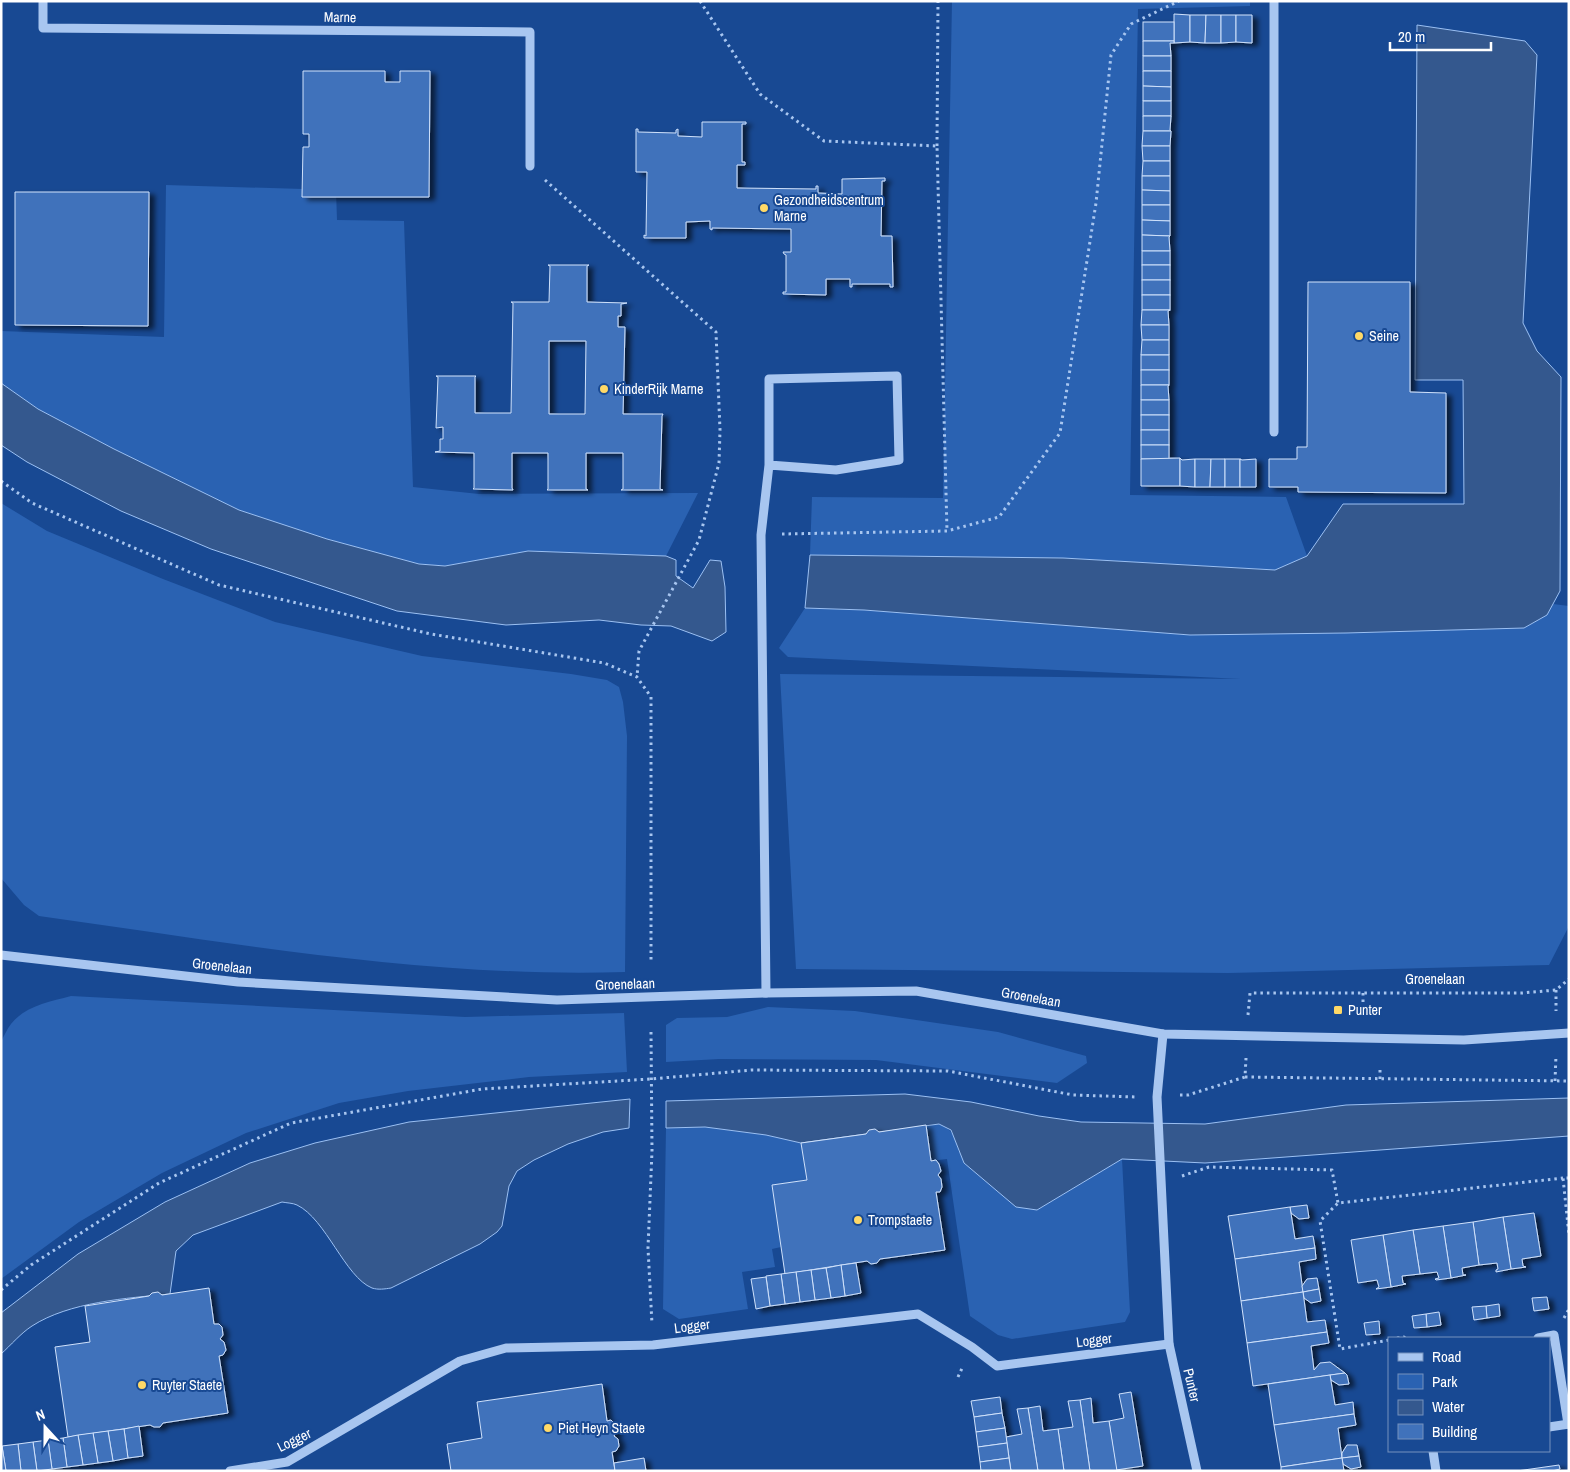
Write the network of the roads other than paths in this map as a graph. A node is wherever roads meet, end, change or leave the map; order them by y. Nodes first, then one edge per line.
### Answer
1 (43, 1) edge
2 (1274, 1) edge
3 (530, 166) road end
4 (1274, 432) dead end
5 (769, 465) junction
6 (1, 955) edge
7 (766, 992) junction
8 (1569, 1033) edge
9 (1164, 1034) junction
10 (1546, 1337) edge
11 (1169, 1344) junction
12 (1569, 1424) edge
13 (1550, 1427) edge
14 (1433, 1452) edge
15 (230, 1471) edge
16 (1197, 1471) edge
17 (1436, 1471) edge

1 - 3 street, Marne
2 - 4 street
5 - 5 street
5 - 7 street
6 - 7 street, Groenelaan
7 - 9 street, Groenelaan
8 - 9 street, Groenelaan
9 - 11 street, Punter
10 - 12 street
11 - 15 street, Logger
11 - 16 street, Punter
12 - 13 street
14 - 17 street

